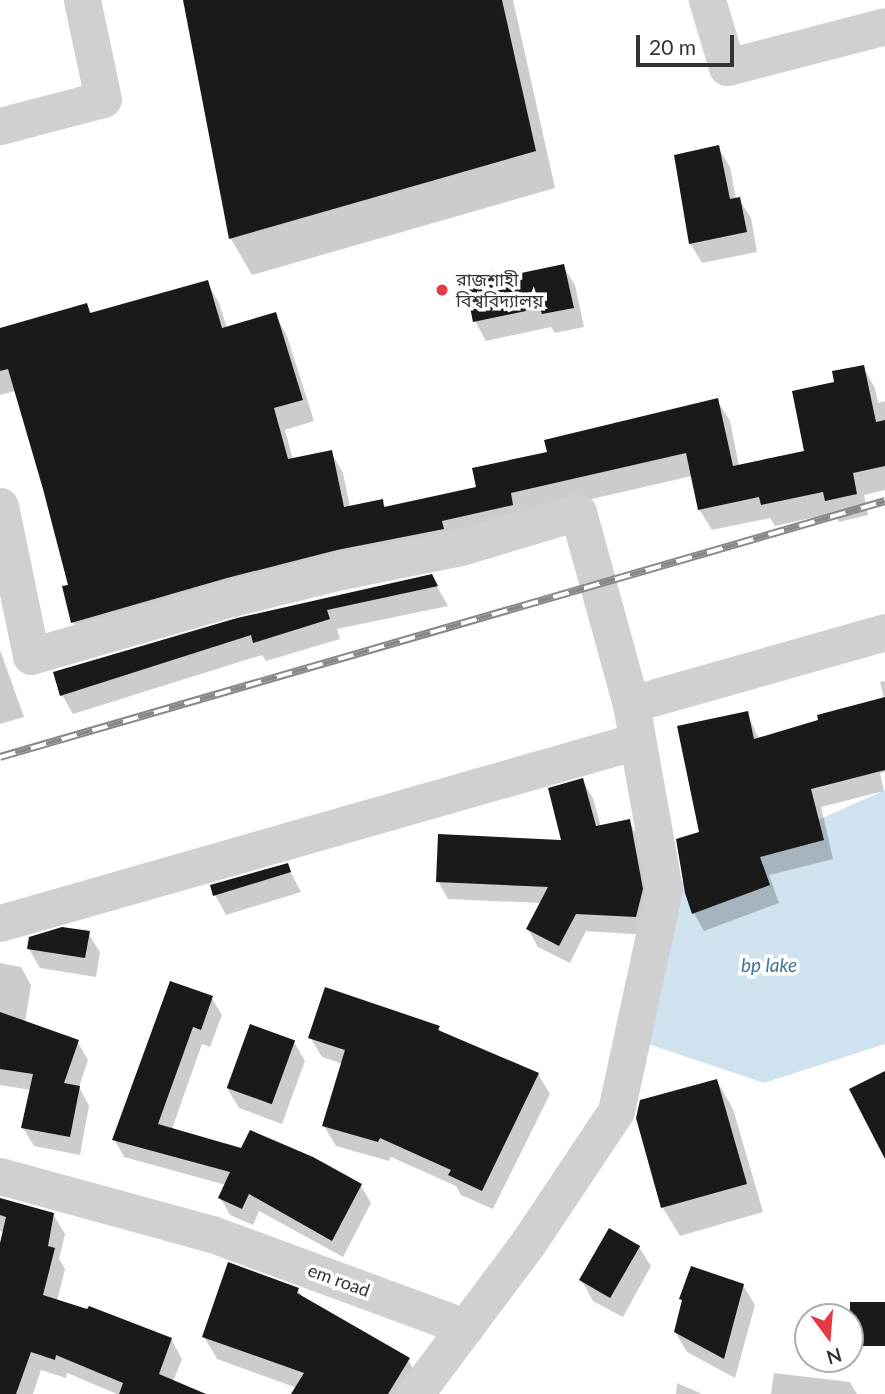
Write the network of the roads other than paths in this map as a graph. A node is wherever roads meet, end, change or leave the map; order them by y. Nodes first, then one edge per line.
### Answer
1 (82, 0) edge
2 (707, 0) edge
3 (885, 26) edge
4 (0, 127) edge
5 (0, 506) edge
6 (885, 632) edge
7 (631, 704) junction
8 (637, 741) junction
9 (0, 923) edge
10 (0, 1176) edge
11 (465, 1326) junction
12 (415, 1394) edge

1 - 4 street
2 - 3 street
5 - 7 street
6 - 7 street
7 - 8 street
8 - 9 street
8 - 11 street
10 - 11 street, em road
11 - 12 street

